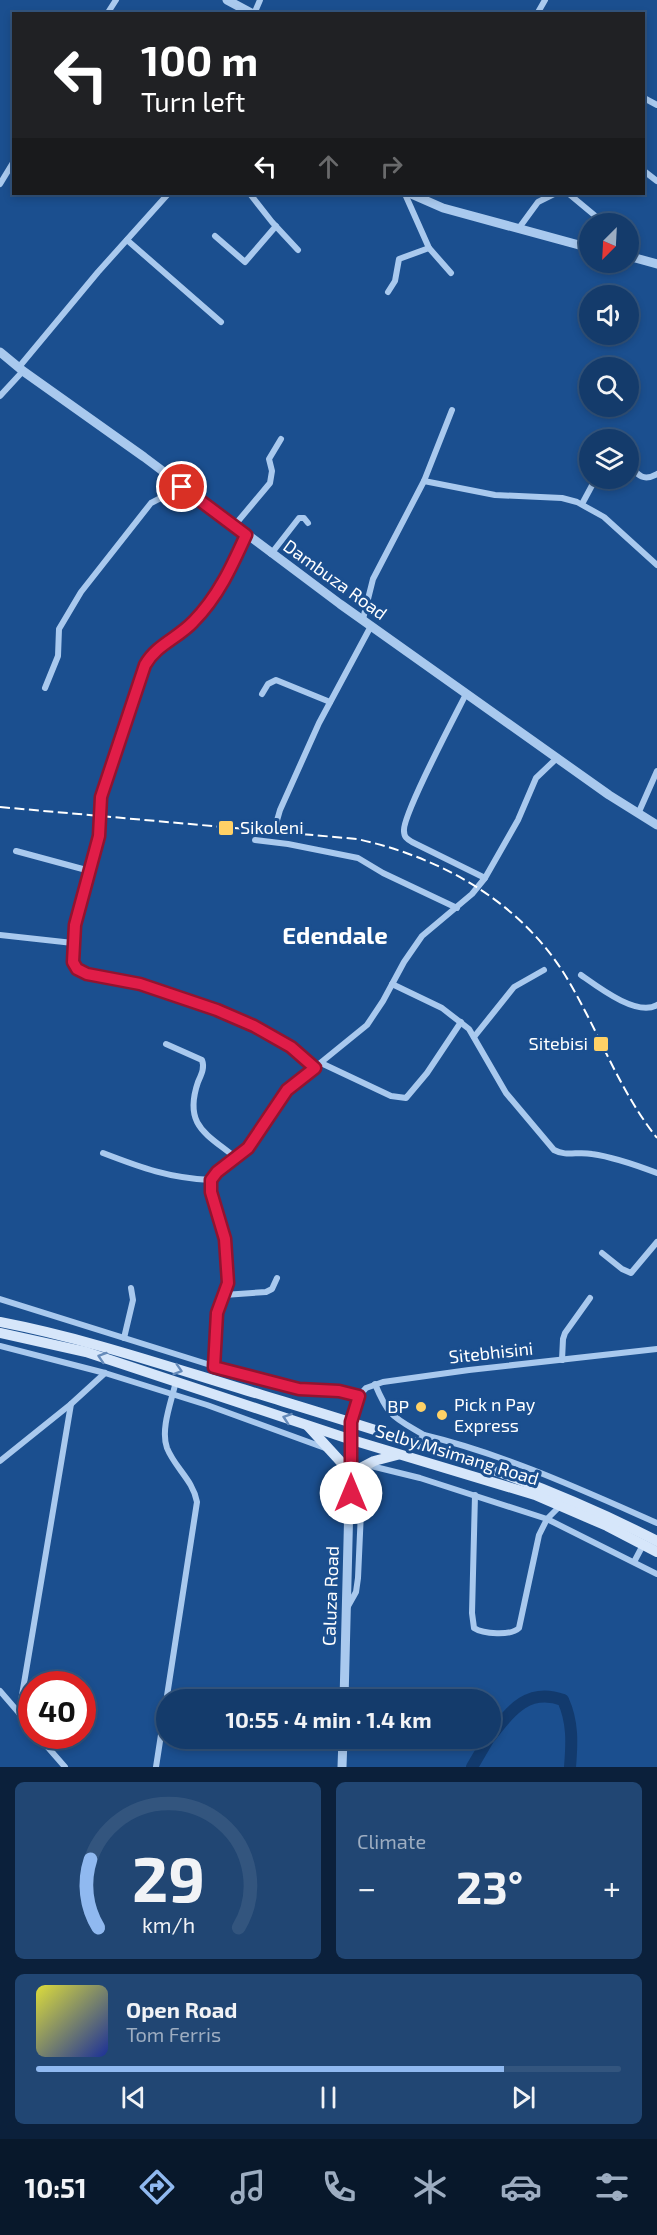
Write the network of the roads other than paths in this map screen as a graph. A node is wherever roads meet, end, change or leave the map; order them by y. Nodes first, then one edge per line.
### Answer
1 (227, 0) edge
2 (250, 12) edge
3 (12, 164) edge
4 (645, 172) edge
5 (657, 181) edge
6 (0, 184) edge
7 (167, 195) edge
8 (250, 195) edge
9 (405, 195) edge
10 (413, 195) edge
11 (552, 195) edge
12 (570, 195) edge
13 (592, 213) edge
14 (276, 226) junction
15 (519, 228) junction
16 (215, 236) dead end
17 (127, 240) junction
18 (579, 245) edge
19 (429, 249) junction
20 (298, 250) dead end
21 (639, 259) edge
22 (657, 264) edge
23 (451, 273) dead end
24 (388, 292) dead end
25 (221, 322) dead end
26 (0, 352) edge
27 (21, 369) junction
28 (0, 396) edge
29 (452, 410) dead end
30 (281, 439) dead end
31 (639, 474) edge
32 (657, 474) edge
33 (424, 481) junction
34 (182, 487) junction
35 (590, 489) edge
36 (582, 504) junction
37 (308, 523) dead end
38 (234, 526) junction
39 (246, 535) junction
40 (271, 554) junction
41 (657, 565) edge
42 (363, 619) junction
43 (372, 626) junction
44 (45, 688) dead end
45 (262, 694) dead end
46 (466, 694) junction
47 (330, 702) junction
48 (557, 758) junction
49 (657, 771) edge
50 (638, 814) junction
51 (276, 824) dead end
52 (657, 825) edge
53 (255, 840) dead end
54 (16, 851) dead end
55 (90, 871) junction
56 (485, 878) junction
57 (457, 908) junction
58 (0, 935) edge
59 (73, 942) junction
60 (544, 970) dead end
61 (581, 975) dead end
62 (392, 984) junction
63 (657, 1005) edge
64 (461, 1022) junction
65 (474, 1037) junction
66 (166, 1044) dead end
67 (318, 1066) junction
68 (103, 1154) dead end
69 (236, 1158) junction
70 (657, 1173) edge
71 (211, 1180) junction
72 (657, 1242) edge
73 (602, 1253) dead end
74 (277, 1278) dead end
75 (130, 1288) dead end
76 (224, 1295) junction
77 (590, 1298) dead end
78 (0, 1299) edge
79 (0, 1322) edge
80 (0, 1333) edge
81 (124, 1338) junction
82 (0, 1346) edge
83 (657, 1349) edge
84 (562, 1360) junction
85 (214, 1367) junction
86 (105, 1373) junction
87 (176, 1381) junction
88 (375, 1384) junction
89 (173, 1395) junction
90 (359, 1396) junction
91 (71, 1404) junction
92 (351, 1422) junction
93 (307, 1425) junction
94 (420, 1439) junction
95 (352, 1440) junction
96 (331, 1449) junction
97 (400, 1454) junction
98 (0, 1461) edge
99 (365, 1466) junction
100 (351, 1473) junction
101 (475, 1495) junction
102 (561, 1505) junction
103 (547, 1519) junction
104 (657, 1523) edge
105 (657, 1541) edge
106 (643, 1545) junction
107 (657, 1552) edge
108 (634, 1562) junction
109 (657, 1574) edge
110 (347, 1609) junction
111 (26, 1671) edge
112 (344, 1689) edge
113 (0, 1690) edge
114 (18, 1712) edge
115 (49, 1749) edge
116 (343, 1749) edge
117 (65, 1767) edge
118 (156, 1767) edge
119 (342, 1767) edge

1 - 2 street
3 - 6 street
4 - 5 street
7 - 17 street
8 - 14 street
9 - 19 street
10 - 15 street
11 - 15 street
12 - 13 street
14 - 16 street
14 - 20 street
15 - 18 street
17 - 25 street
17 - 27 street
19 - 23 street
19 - 24 street
21 - 22 street
26 - 27 street, Dambuza Road
27 - 28 street
27 - 34 street, Dambuza Road
29 - 33 street
30 - 38 street
31 - 32 street
33 - 36 street
33 - 42 street
34 - 38 street, Dambuza Road
34 - 44 street
35 - 36 street
36 - 41 street
37 - 40 street
38 - 39 street, Dambuza Road
39 - 40 street, Dambuza Road
39 - 55 street
40 - 42 street, Dambuza Road
42 - 43 street, Dambuza Road
43 - 46 street, Dambuza Road
43 - 47 street
45 - 47 street
46 - 48 street, Dambuza Road
46 - 56 street
47 - 51 street
48 - 50 street, Dambuza Road
48 - 56 street
49 - 50 street
50 - 52 street, Dambuza Road
53 - 57 street
54 - 55 street
55 - 59 street
56 - 57 street
57 - 62 street
58 - 59 street
59 - 67 street
60 - 65 street
61 - 63 street
62 - 64 street
62 - 67 street
64 - 65 street
64 - 67 street
65 - 70 street
66 - 69 street
67 - 69 street
68 - 71 street
69 - 71 street
71 - 76 street
72 - 73 street
74 - 76 street
75 - 81 street
76 - 85 street
77 - 84 street
78 - 81 street
79 -> 92 main road, Selby Msimang Road
87 -> 80 main road, Selby Msimang Road
81 - 85 street
82 - 86 street
83 - 84 street, Sitebhisini
84 - 88 street, Sitebhisini
85 - 90 street
86 - 89 street
86 - 91 street
87 - 89 street
93 -> 87 main road, Selby Msimang Road
88 - 90 street, Sitebhisini
88 - 94 street
89 - 96 street
89 - 118 street
90 - 92 street
91 - 98 street
91 - 111 street
92 - 94 main road, Selby Msimang Road
92 - 95 street, Caluza Road
93 - 95 main road, Selby Msimang Road
93 - 96 main road
94 - 104 street
94 - 105 main road, Selby Msimang Road
95 - 97 main road, Selby Msimang Road
95 - 100 street, Caluza Road
96 - 100 main road
97 - 99 main road
97 - 102 main road, Selby Msimang Road
99 - 100 main road
99 - 101 street
99 - 110 street
100 - 110 street, Caluza Road
101 - 103 street
101 - 103 street
102 - 103 street
102 - 106 main road, Selby Msimang Road
103 - 108 street
106 - 107 main road, Selby Msimang Road
106 - 108 street
108 - 109 street
110 - 112 street, Caluza Road
113 - 114 street
115 - 117 street
116 - 119 street

